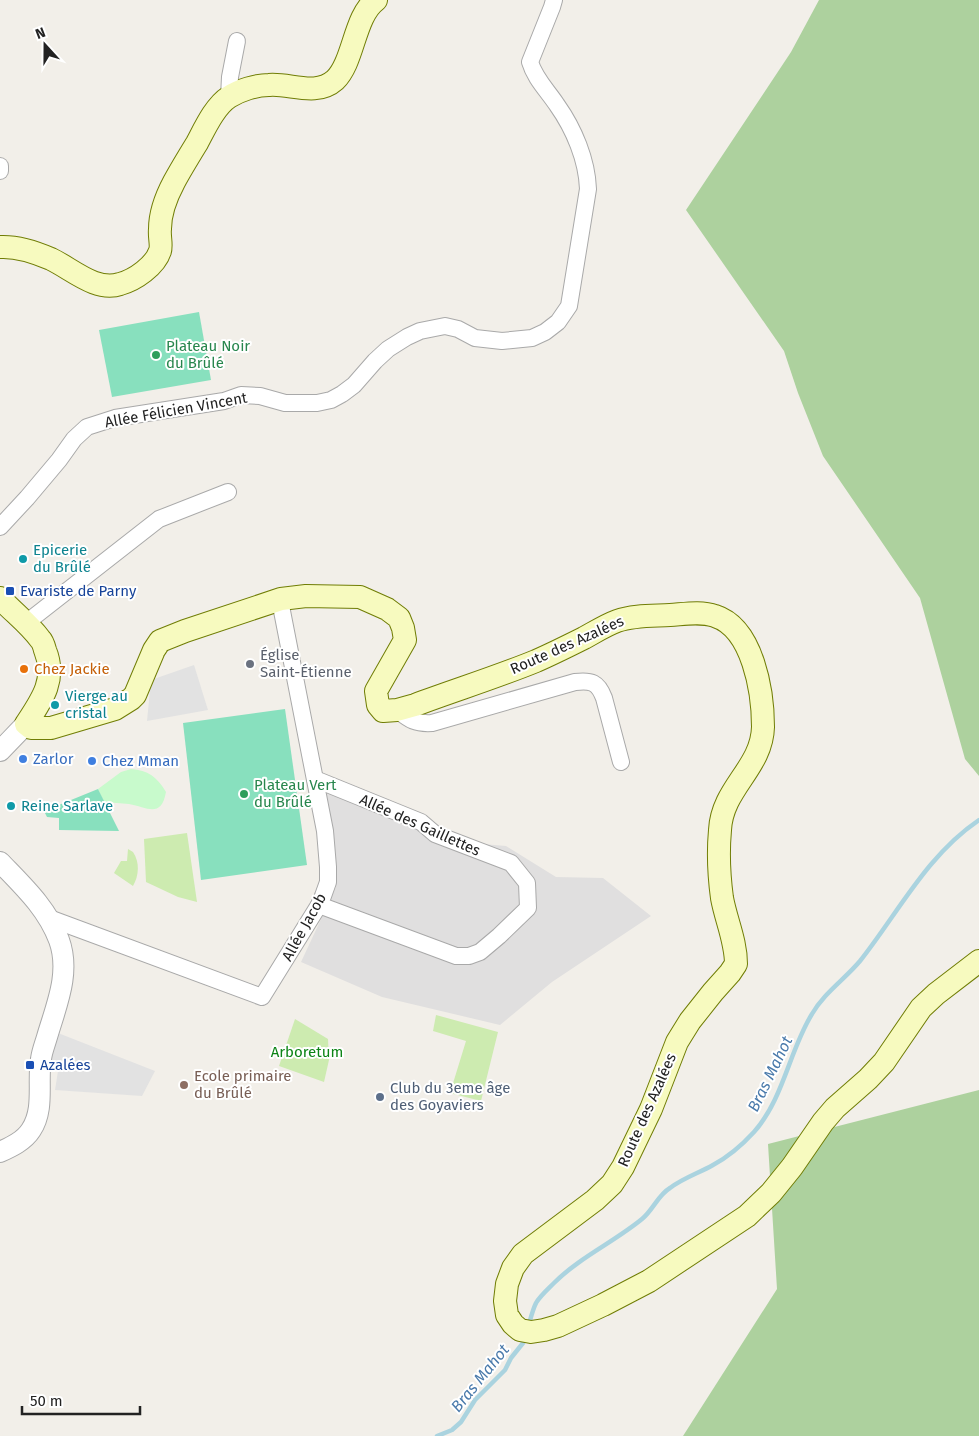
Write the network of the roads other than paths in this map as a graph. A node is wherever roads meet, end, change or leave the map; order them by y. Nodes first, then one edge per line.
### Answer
1 (376, 0) edge
2 (554, 0) edge
3 (237, 42) dead end
4 (229, 97) junction
5 (0, 166) edge
6 (0, 171) edge
7 (0, 247) edge
8 (228, 492) dead end
9 (0, 527) edge
10 (0, 598) edge
11 (281, 599) junction
12 (26, 623) junction
13 (397, 710) junction
14 (26, 724) junction
15 (0, 751) edge
16 (621, 762) dead end
17 (315, 779) junction
18 (0, 862) edge
19 (319, 905) junction
20 (49, 918) junction
21 (979, 962) edge
22 (0, 1152) edge

1 - 4 main road
2 - 9 street, Allée Félicien Vincent
3 - 4 street
4 - 7 main road
5 - 6 street
8 - 12 street
10 - 12 main road
11 - 13 main road, Route des Azalées
11 - 14 main road, Route des Azalées
11 - 17 street, Allée Jacob
12 - 14 main road
13 - 16 street, Route des Azalées
13 - 21 main road, Route des Azalées
14 - 15 street
17 - 19 street, Allée Jacob
17 - 19 street, Allée des Gaillettes
18 - 20 street
19 - 20 street, Allée Jacob
20 - 22 street

